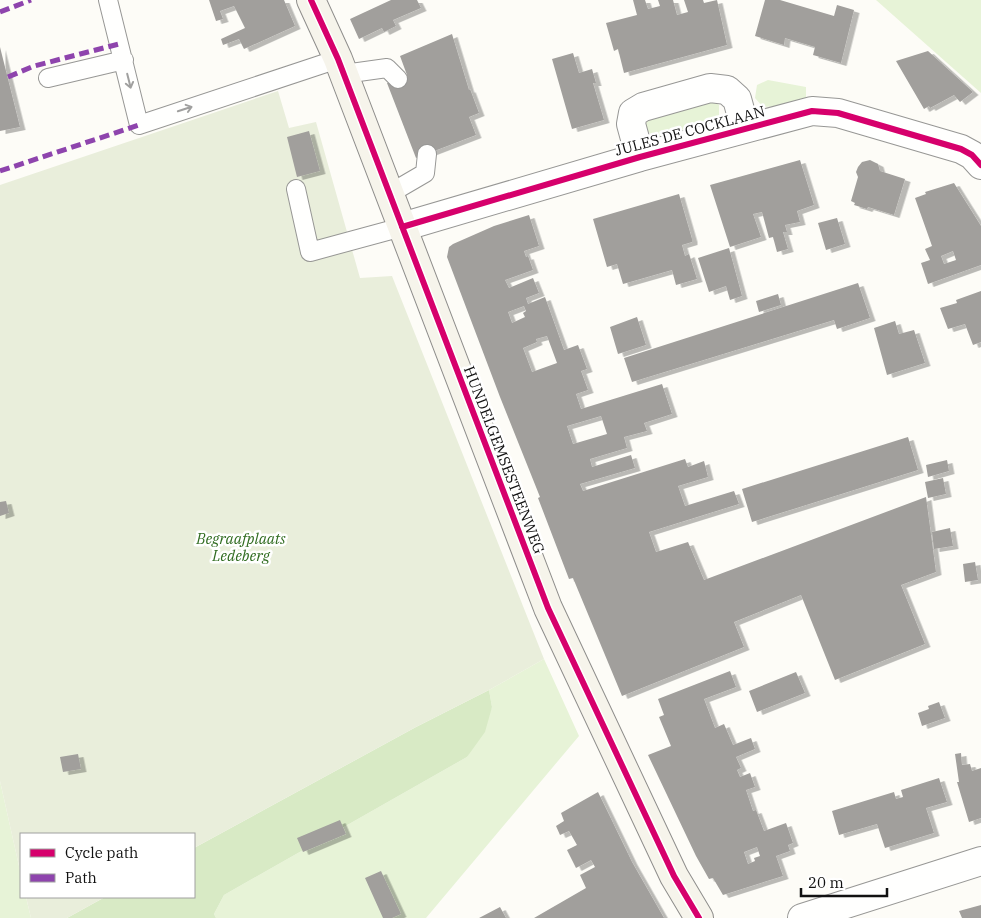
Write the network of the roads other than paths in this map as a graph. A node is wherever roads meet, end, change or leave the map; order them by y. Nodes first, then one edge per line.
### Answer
1 (108, 0) edge
2 (311, 0) edge
3 (124, 60) junction
4 (341, 66) junction
5 (48, 78) dead end
6 (398, 79) dead end
7 (745, 128) junction
8 (427, 154) dead end
9 (640, 157) junction
10 (981, 165) edge
11 (296, 189) dead end
12 (389, 194) junction
13 (402, 227) junction
14 (981, 861) edge
15 (699, 918) edge
16 (802, 918) edge

1 - 3 lane
2 - 4 main road, HUNDELGEMSESTEENWEG
3 -> 4 lane
3 - 5 lane
4 - 6 lane
4 - 12 main road, HUNDELGEMSESTEENWEG
7 - 9 street, JULES DE COCKLAAN
7 - 9 street, JULES DE COCKLAAN
7 - 10 street, JULES DE COCKLAAN
8 - 12 lane
9 - 13 street, JULES DE COCKLAAN
11 - 13 lane
12 - 13 main road, HUNDELGEMSESTEENWEG
13 - 15 main road, HUNDELGEMSESTEENWEG
14 - 16 street

